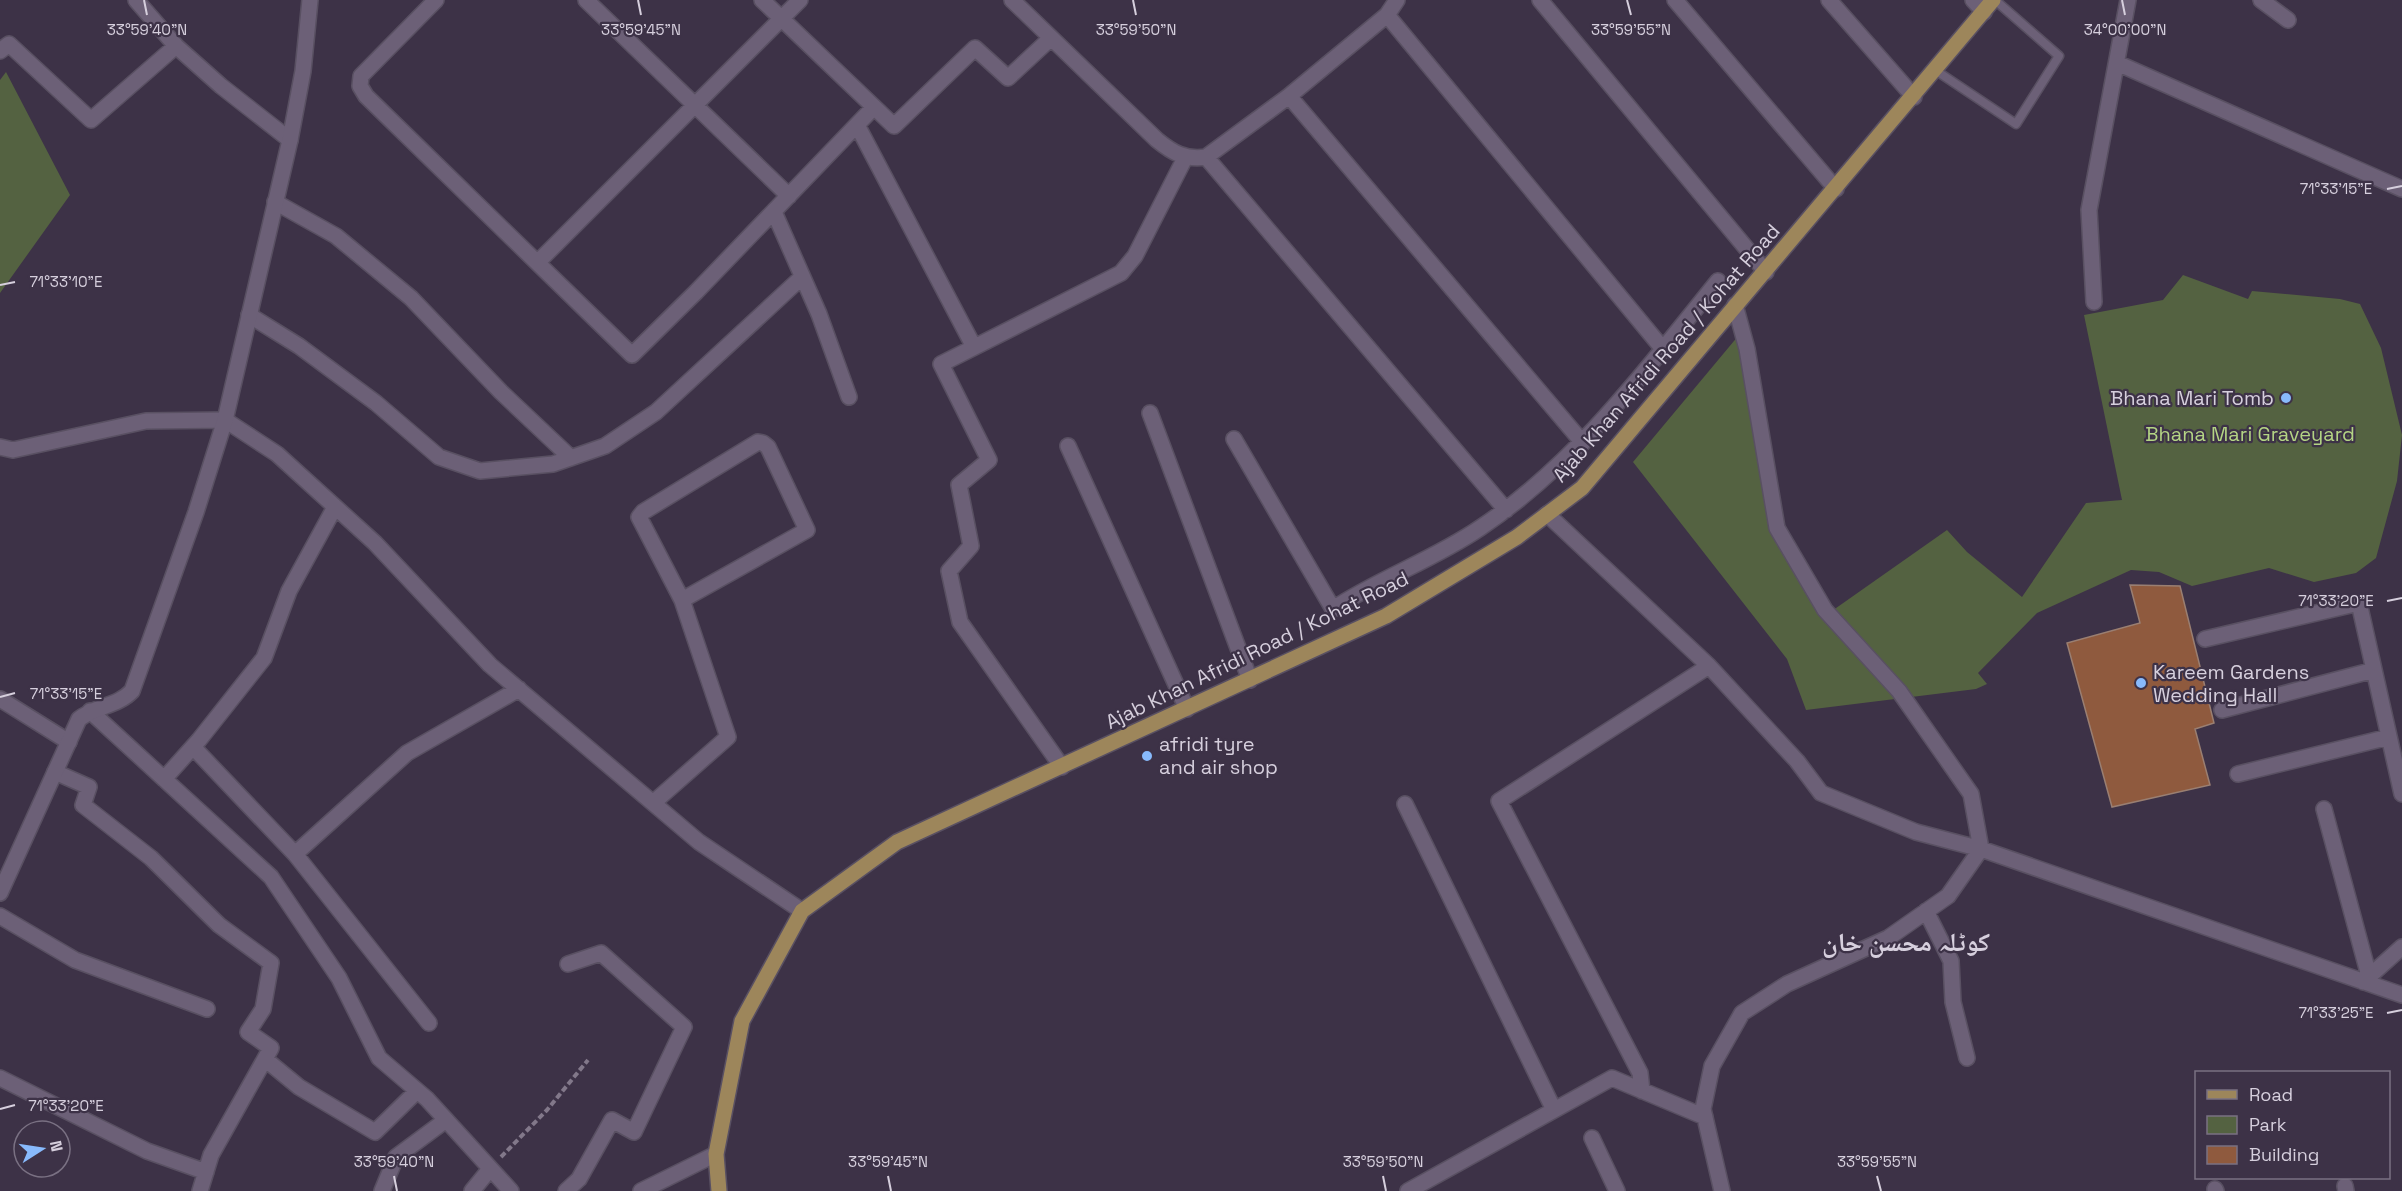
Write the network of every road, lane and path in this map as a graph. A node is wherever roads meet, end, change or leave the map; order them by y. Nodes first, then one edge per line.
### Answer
1 (136, 0) edge
2 (310, 0) edge
3 (436, 0) edge
4 (586, 0) edge
5 (762, 0) edge
6 (800, 0) edge
7 (1012, 0) edge
8 (1397, 0) edge
9 (1540, 0) edge
10 (1675, 0) edge
11 (1829, 0) edge
12 (1973, 0) edge
13 (2128, 0) edge
14 (2261, 0) edge
15 (1991, 4) edge
16 (1387, 15) junction
17 (781, 19) junction
18 (2288, 20) dead end
19 (1051, 38) junction
20 (176, 46) junction
21 (0, 51) edge
22 (2117, 63) junction
23 (1935, 70) junction
24 (1289, 96) junction
25 (1914, 97) junction
26 (696, 104) junction
27 (874, 107) junction
28 (857, 124) junction
29 (290, 140) junction
30 (1206, 157) junction
31 (1185, 158) junction
32 (1836, 189) junction
33 (2402, 189) edge
34 (789, 196) junction
35 (275, 202) junction
36 (774, 212) junction
37 (538, 262) junction
38 (1766, 272) junction
39 (802, 277) junction
40 (1718, 281) dead end
41 (2094, 302) dead end
42 (1735, 305) junction
43 (249, 315) junction
44 (974, 347) junction
45 (1663, 349) junction
46 (849, 397) dead end
47 (1150, 412) dead end
48 (225, 420) junction
49 (1234, 439) dead end
50 (1583, 443) junction
51 (1068, 446) dead end
52 (0, 447) edge
53 (571, 458) junction
54 (335, 507) junction
55 (1506, 510) junction
56 (1547, 514) junction
57 (682, 600) junction
58 (2205, 639) dead end
59 (1709, 666) junction
60 (2374, 670) junction
61 (1250, 680) junction
62 (519, 689) junction
63 (0, 699) edge
64 (1187, 709) junction
65 (2222, 710) dead end
66 (90, 711) junction
67 (2389, 737) junction
68 (69, 742) junction
69 (193, 747) junction
70 (1062, 767) junction
71 (55, 772) junction
72 (2238, 774) dead end
73 (164, 779) junction
74 (2402, 794) edge
75 (653, 803) junction
76 (1405, 804) dead end
77 (2324, 808) dead end
78 (1981, 849) junction
79 (295, 854) junction
80 (0, 893) edge
81 (801, 911) junction
82 (1926, 911) junction
83 (0, 916) edge
84 (2402, 947) edge
85 (568, 964) dead end
86 (2366, 979) junction
87 (2402, 995) edge
88 (207, 1010) dead end
89 (429, 1023) dead end
90 (1967, 1058) dead end
91 (265, 1059) junction
92 (588, 1060) dead end
93 (0, 1078) edge
94 (417, 1091) junction
95 (1642, 1091) junction
96 (1554, 1110) junction
97 (1705, 1117) junction
98 (446, 1120) junction
99 (1592, 1138) dead end
100 (716, 1154) junction
101 (490, 1169) junction
102 (206, 1172) junction
103 (200, 1191) edge
104 (382, 1191) edge
105 (472, 1191) edge
106 (511, 1191) edge
107 (566, 1191) edge
108 (641, 1191) edge
109 (719, 1191) edge
110 (1408, 1191) edge
111 (1617, 1191) edge
112 (1722, 1191) edge

1 - 20 street
2 - 29 street
3 - 37 street
4 - 26 street
5 - 17 street
6 - 17 street
7 - 19 street
8 - 16 street
9 - 38 street
10 - 32 street
11 - 25 street
12 - 15 street
13 - 22 street
14 - 18 street
15 - 23 main road, Ajab Khan Afridi Road / Kohat Road
15 - 23 lane
16 - 24 street
16 - 45 street
17 - 26 street
17 - 27 street
19 - 27 street
19 - 31 street
20 - 21 street
20 - 29 street
22 - 33 street
22 - 41 street
23 - 25 main road, Ajab Khan Afridi Road / Kohat Road
24 - 30 street
24 - 50 street
25 - 32 main road, Ajab Khan Afridi Road / Kohat Road
26 - 34 street
26 - 37 street
27 - 28 street
28 - 34 street
28 - 44 street
29 - 35 street
30 - 31 street
30 - 55 street
31 - 44 street
32 - 38 main road, Ajab Khan Afridi Road / Kohat Road
34 - 36 street
35 - 43 street
35 - 53 street
36 - 37 street
36 - 39 street
38 - 42 main road, Ajab Khan Afridi Road / Kohat Road
39 - 46 street
39 - 53 street
40 - 45 street
42 - 56 main road, Ajab Khan Afridi Road / Kohat Road
42 - 78 street
43 - 48 street
43 - 53 street
44 - 70 street
45 - 50 street
47 - 61 street
48 - 52 street
48 - 54 street
48 - 66 street
49 - 55 street
50 - 55 street
51 - 64 street
54 - 62 street
54 - 69 street
56 - 59 street
56 - 61 main road, Ajab Khan Afridi Road / Kohat Road
57 - 57 street
57 - 75 street
58 - 60 street
59 - 78 street
59 - 95 street
60 - 65 street
60 - 67 street
61 - 64 main road, Ajab Khan Afridi Road / Kohat Road
62 - 75 street
62 - 79 street
63 - 68 street
64 - 70 main road, Ajab Khan Afridi Road / Kohat Road
66 - 68 street
66 - 73 street
67 - 72 street
67 - 74 street
68 - 71 street
69 - 73 street
69 - 79 street
70 - 81 main road, Ajab Khan Afridi Road / Kohat Road
71 - 80 street
71 - 91 street
73 - 94 street
75 - 81 street
76 - 96 street
77 - 86 street
78 - 82 street
78 - 86 street
79 - 89 street
81 - 100 main road, Ajab Khan Afridi Road / Kohat Road
82 - 90 street
82 - 97 street
83 - 88 street
84 - 86 street
85 - 107 street
86 - 87 street
91 - 94 street
91 - 102 street
92 - 101 path
93 - 102 street
94 - 98 street
95 - 96 street
95 - 97 street
96 - 110 street
97 - 112 street
98 - 101 street
98 - 104 street
99 - 111 street
100 - 108 street
100 - 109 main road, Ajab Khan Afridi Road / Kohat Road
101 - 105 street
101 - 106 street
102 - 103 street

